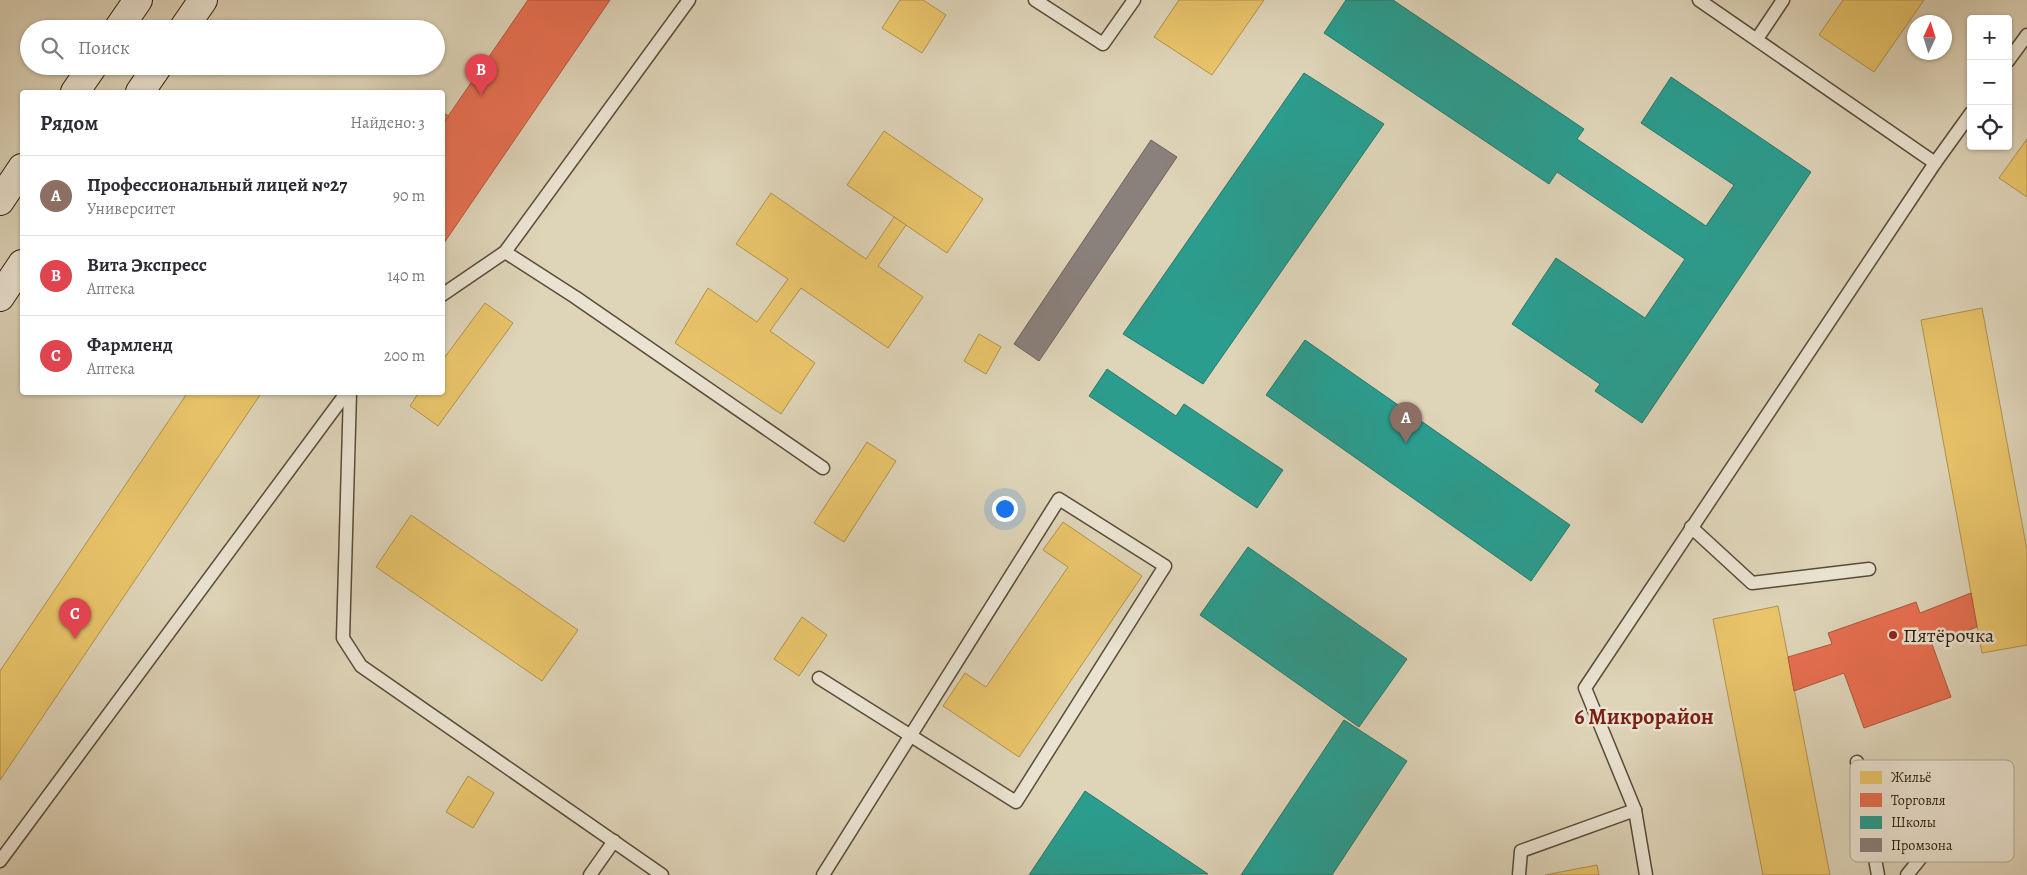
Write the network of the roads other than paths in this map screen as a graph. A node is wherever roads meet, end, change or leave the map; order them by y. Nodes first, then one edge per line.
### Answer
1 (138, 0) edge
2 (203, 0) edge
3 (689, 0) edge
4 (1035, 0) edge
5 (1134, 0) edge
6 (1699, 0) edge
7 (1783, 0) edge
8 (124, 20) edge
9 (189, 20) edge
10 (2027, 35) edge
11 (1757, 40) junction
12 (2009, 60) edge
13 (87, 75) edge
14 (152, 75) edge
15 (76, 90) edge
16 (141, 90) edge
17 (1967, 119) edge
18 (1935, 163) junction
19 (20, 171) edge
20 (0, 201) edge
21 (505, 252) junction
22 (20, 267) edge
23 (445, 293) edge
24 (0, 298) edge
25 (346, 395) edge
26 (348, 395) edge
27 (823, 468) dead end
28 (1691, 528) junction
29 (1869, 569) dead end
30 (819, 678) dead end
31 (910, 736) junction
32 (1635, 810) junction
33 (614, 841) junction
34 (0, 861) edge
35 (1876, 862) edge
36 (1917, 862) edge
37 (590, 875) edge
38 (662, 875) edge
39 (823, 875) edge
40 (1519, 875) edge
41 (1646, 875) edge
42 (1878, 875) edge
43 (1907, 875) edge

1 - 8 main road
2 - 9 main road
3 - 21 lane
4 - 5 lane
6 - 11 lane
7 - 11 lane
10 - 12 lane
11 - 18 lane
13 - 15 main road
14 - 16 main road
17 - 18 lane
18 - 28 lane
19 - 20 main road
21 - 23 lane
21 - 27 lane
22 - 24 main road
25 - 34 lane
26 - 33 lane
28 - 29 lane
28 - 32 lane
30 - 31 lane
31 - 31 lane
31 - 39 lane
32 - 40 lane
32 - 41 lane
33 - 37 lane
33 - 38 lane
35 - 42 lane
36 - 43 lane

